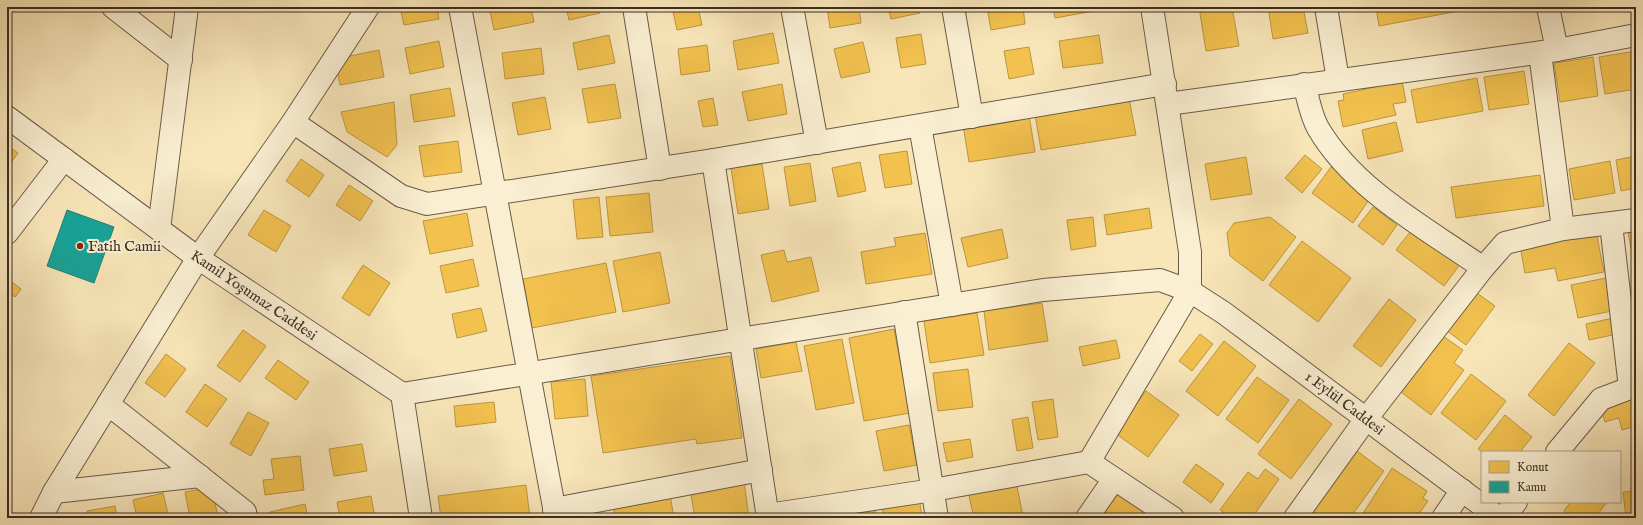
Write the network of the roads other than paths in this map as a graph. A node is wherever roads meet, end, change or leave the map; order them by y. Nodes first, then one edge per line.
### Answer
1 (113, 7) edge
2 (187, 7) edge
3 (368, 7) edge
4 (460, 7) edge
5 (634, 7) edge
6 (792, 7) edge
7 (954, 7) edge
8 (1152, 7) edge
9 (1326, 7) edge
10 (1548, 7) edge
11 (1636, 35) edge
12 (1549, 51) junction
13 (181, 60) junction
14 (1338, 80) junction
15 (1304, 84) junction
16 (1167, 94) junction
17 (7, 117) edge
18 (972, 117) junction
19 (293, 122) junction
20 (920, 126) junction
21 (817, 143) junction
22 (64, 159) junction
23 (713, 160) junction
24 (660, 169) junction
25 (495, 194) junction
26 (1636, 220) edge
27 (1611, 224) junction
28 (1562, 228) junction
29 (159, 230) junction
30 (7, 233) edge
31 (198, 258) junction
32 (1484, 268) junction
33 (1190, 291) junction
34 (952, 305) junction
35 (904, 312) junction
36 (741, 339) junction
37 (529, 374) junction
38 (1633, 387) edge
39 (402, 394) junction
40 (108, 404) junction
41 (1366, 419) junction
42 (1558, 451) edge
43 (1089, 462) junction
44 (761, 470) junction
45 (200, 476) junction
46 (1114, 479) junction
47 (933, 490) junction
48 (1462, 490) junction
49 (54, 492) junction
50 (1515, 503) edge
51 (590, 510) edge
52 (555, 513) edge
53 (768, 516) edge
54 (41, 518) edge
55 (246, 518) edge
56 (421, 518) edge
57 (937, 518) edge
58 (1087, 518) edge
59 (1173, 518) edge
60 (1295, 518) edge
61 (1443, 518) edge
62 (1499, 518) edge
63 (1503, 518) edge

1 - 13 street
2 - 13 street
3 - 19 street
4 - 25 street
5 - 24 street
6 - 21 street
7 - 18 street
8 - 16 street
9 - 14 street
10 - 12 street
11 - 12 street
12 - 14 street
12 - 28 street
13 - 29 street
14 - 15 street
15 - 16 street
15 - 32 street
16 - 18 street
16 - 33 street
17 - 22 street, Kamil Yoşumaz Caddesi
18 - 20 street
19 - 25 street
19 - 31 street
20 - 21 street
20 - 34 street
21 - 23 street
22 - 29 street, Kamil Yoşumaz Caddesi
22 - 30 street
23 - 24 street
23 - 36 street
24 - 25 street
25 - 37 street
26 - 27 street
27 - 28 street
27 - 38 street
28 - 32 street
29 - 31 street, Kamil Yoşumaz Caddesi
31 - 39 street, Kamil Yoşumaz Caddesi
31 - 40 street
32 - 41 street
33 - 34 street, 1 Eylül Caddesi
33 - 41 street, 1 Eylül Caddesi
33 - 43 street
34 - 35 street, 1 Eylül Caddesi
35 - 36 street, 1 Eylül Caddesi
35 - 47 street
36 - 37 street, 1 Eylül Caddesi
36 - 44 street
37 - 39 street, 1 Eylül Caddesi
37 - 52 street
38 - 42 street
39 - 56 street
40 - 45 street
40 - 49 street
41 - 48 street, 1 Eylül Caddesi
41 - 60 street
43 - 46 street
43 - 47 street
44 - 51 street
44 - 53 street
45 - 49 street
45 - 55 street
46 - 58 street
46 - 59 street
47 - 53 street
47 - 57 street
48 - 61 street
48 - 62 street, 1 Eylül Caddesi
49 - 54 street
50 - 63 street
51 - 52 street

